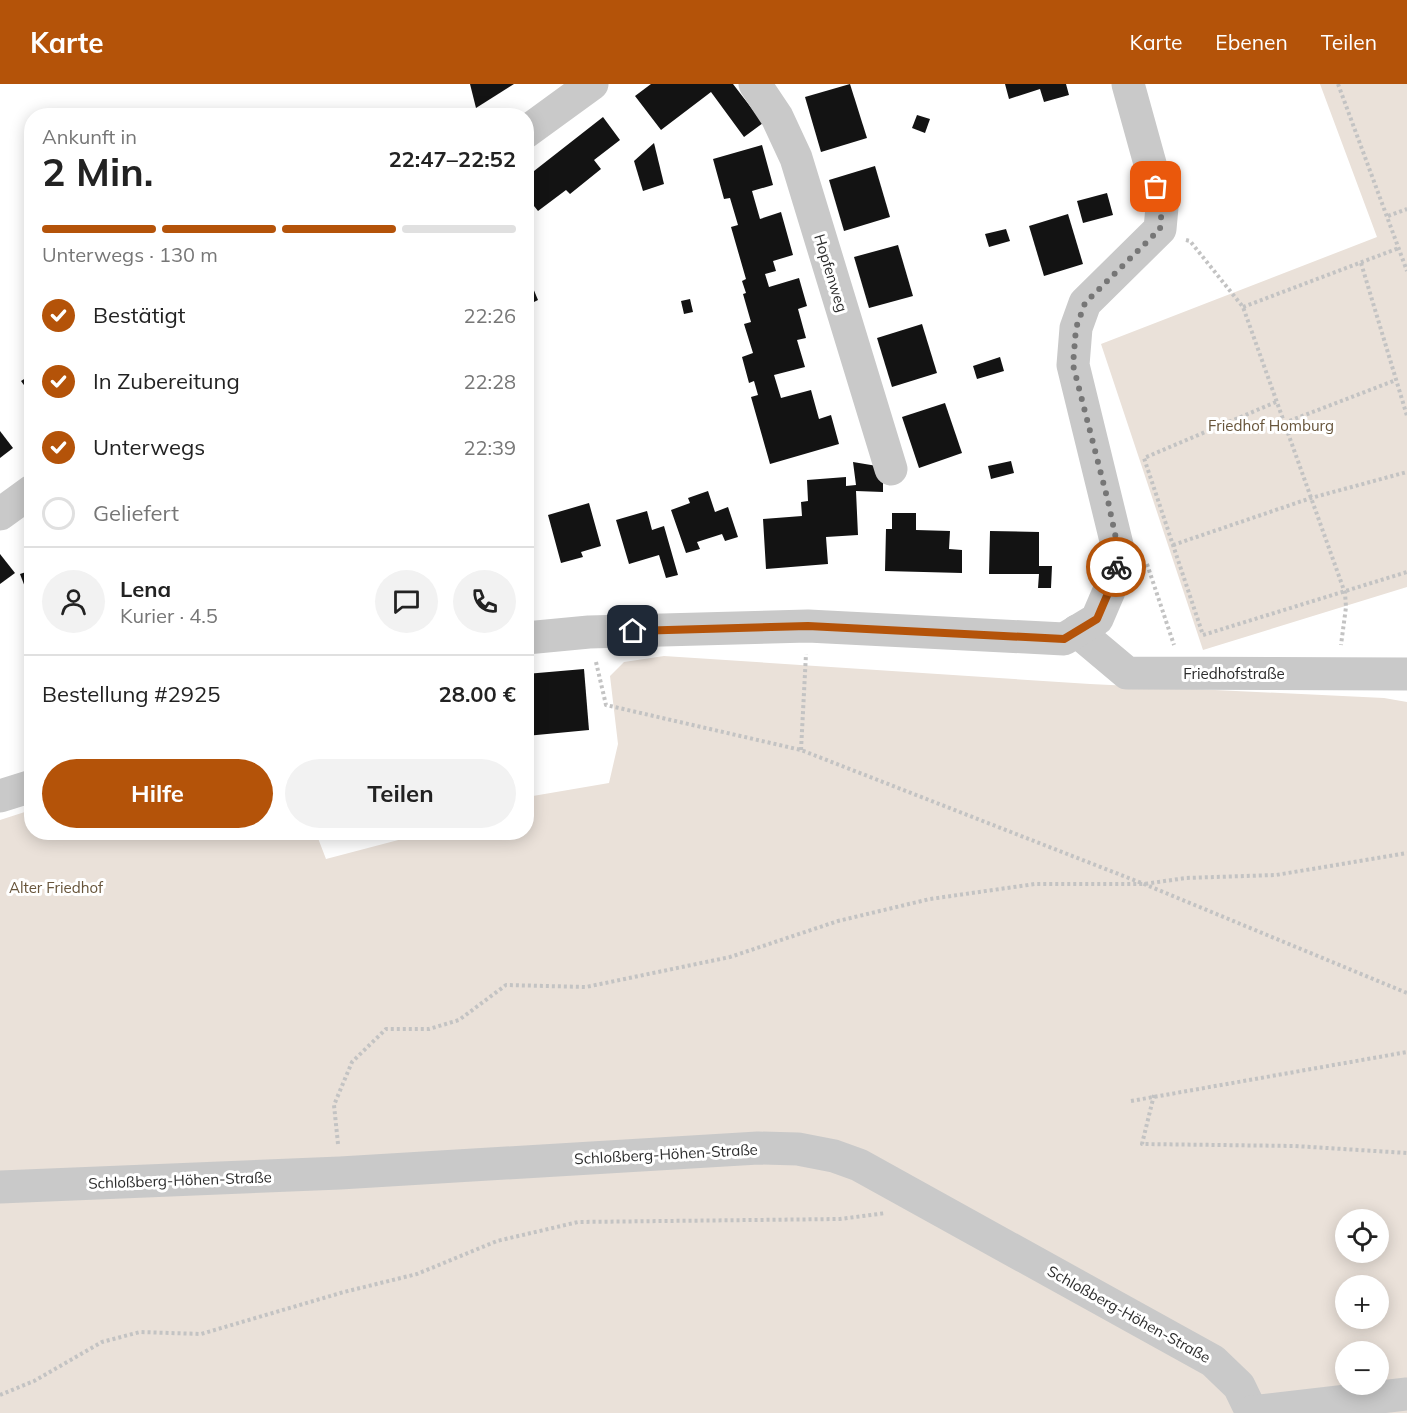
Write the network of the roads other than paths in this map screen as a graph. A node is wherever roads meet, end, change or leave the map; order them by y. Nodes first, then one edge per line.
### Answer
1 (592, 84) edge
2 (755, 84) edge
3 (1128, 84) edge
4 (534, 126) edge
5 (891, 469) dead end
6 (24, 497) edge
7 (0, 514) edge
8 (1077, 631) junction
9 (534, 637) edge
10 (1407, 674) edge
11 (24, 788) edge
12 (0, 796) edge
13 (0, 1187) edge
14 (1407, 1394) edge
15 (1252, 1413) edge

1 - 4 street
2 - 5 street, Hopfenweg
3 - 8 street
6 - 7 street
8 - 9 street
8 - 10 street, Friedhofstraße
11 - 12 street
13 - 15 street, Schloßberg-Höhen-Straße
14 - 15 street

